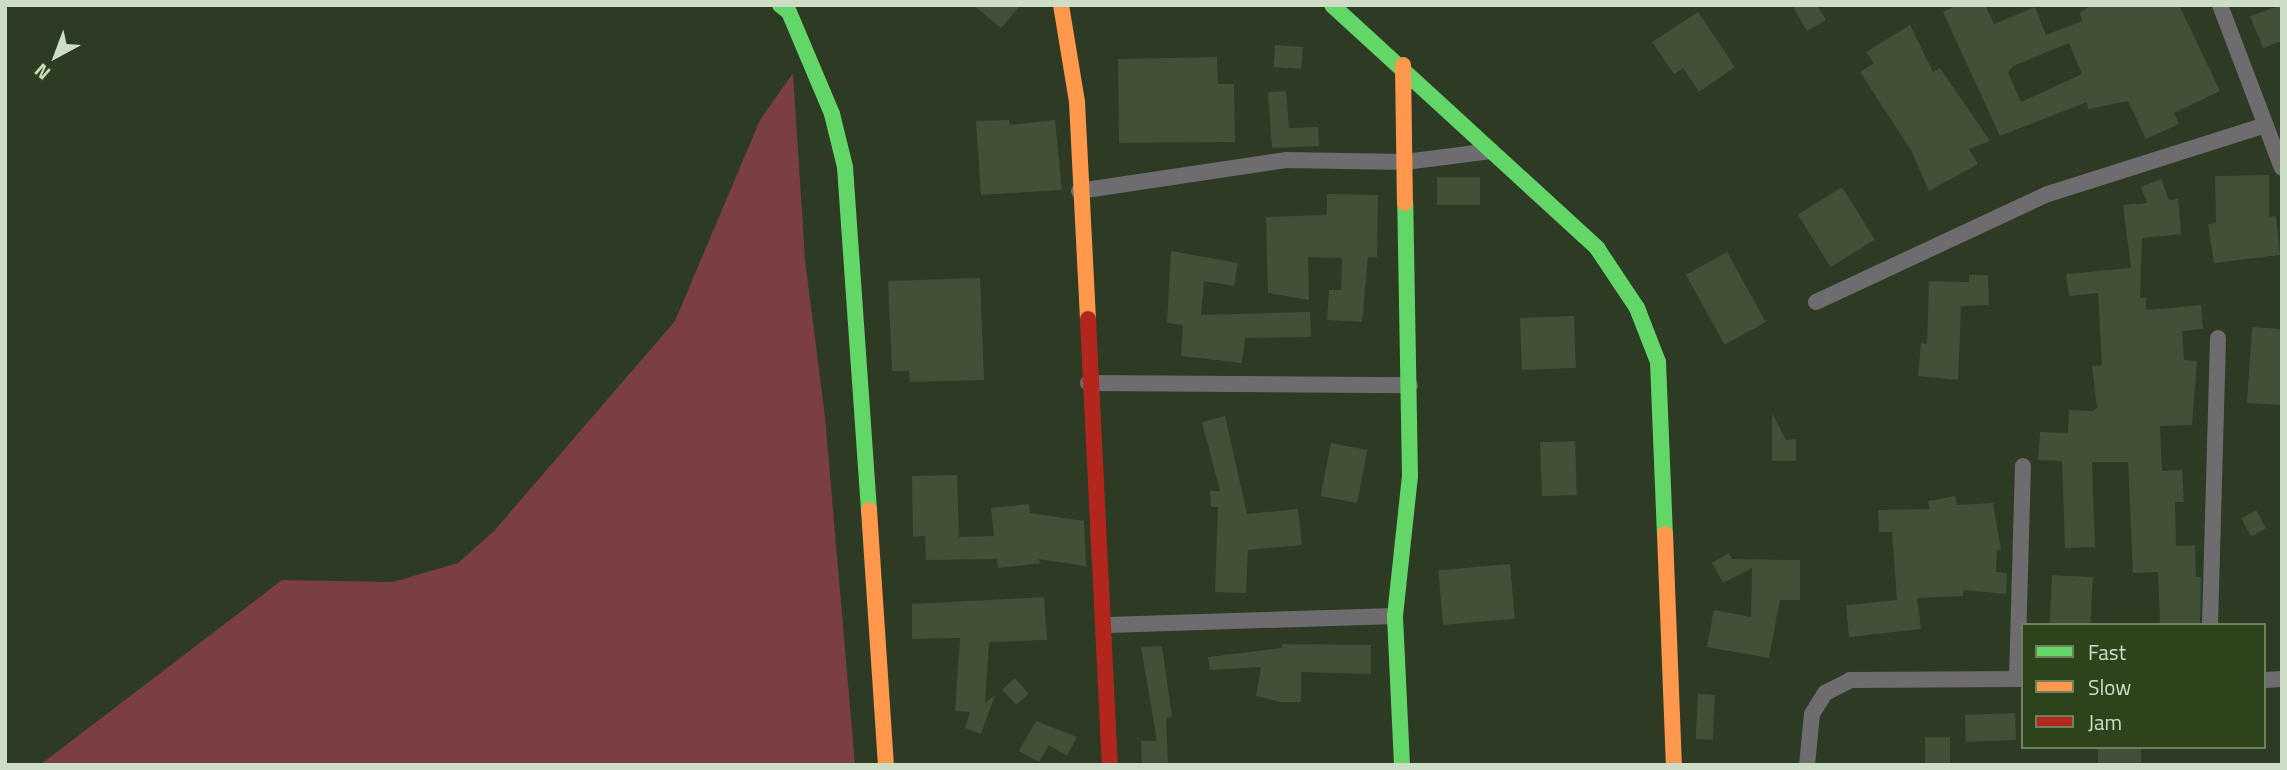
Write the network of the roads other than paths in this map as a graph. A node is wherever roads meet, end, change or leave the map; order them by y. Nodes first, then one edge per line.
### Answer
1 (1061, 5) edge
2 (1332, 5) edge
3 (2220, 5) edge
4 (788, 7) edge
5 (1403, 65) junction
6 (2265, 125) junction
7 (1491, 151) junction
8 (1405, 162) junction
9 (2282, 168) edge
10 (1079, 191) junction
11 (1816, 302) dead end
12 (2218, 338) dead end
13 (1088, 383) junction
14 (1410, 386) junction
15 (2023, 466) dead end
16 (1395, 616) junction
17 (2210, 623) edge
18 (1107, 625) junction
19 (2020, 679) edge
20 (887, 765) edge
21 (1110, 765) edge
22 (1402, 765) edge
23 (1674, 765) edge
24 (1807, 765) edge

1 - 10 street
2 - 5 street
3 - 6 street
4 - 20 street
5 - 7 street
5 - 8 street
6 - 9 street
6 - 11 street
7 - 8 street
7 - 23 street
8 - 10 street
8 - 14 street
10 - 13 street
12 - 17 street
13 - 14 street
13 - 18 street
14 - 16 street
15 - 19 street
16 - 18 street
16 - 22 street
18 - 21 street
19 - 24 street

